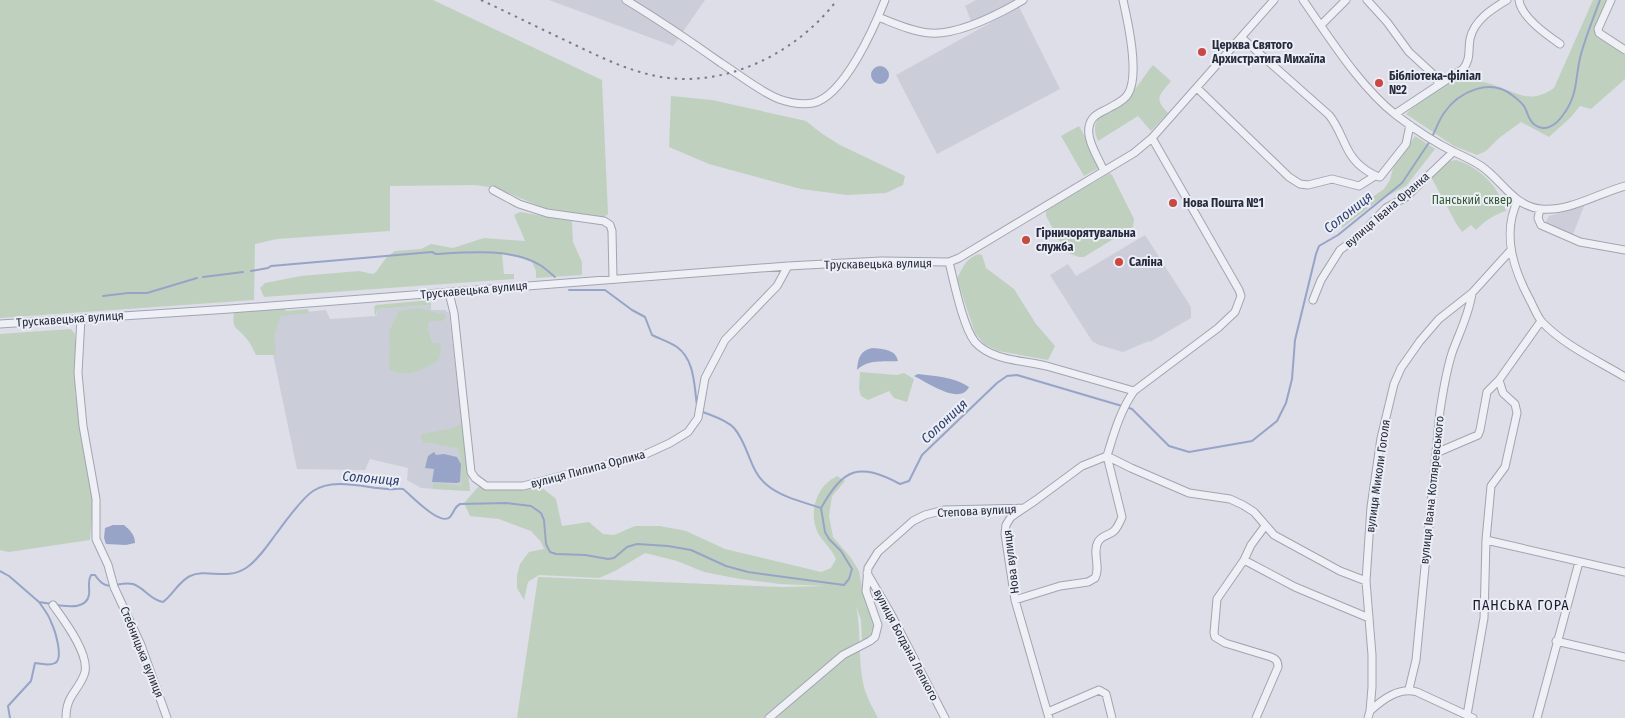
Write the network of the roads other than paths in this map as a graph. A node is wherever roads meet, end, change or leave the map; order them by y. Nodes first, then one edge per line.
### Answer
1 (626, 0) edge
2 (885, 0) edge
3 (1023, 0) edge
4 (1123, 0) edge
5 (1274, 0) edge
6 (1303, 0) edge
7 (1346, 0) edge
8 (1367, 0) edge
9 (1507, 0) edge
10 (1519, 0) edge
11 (1611, 0) edge
12 (878, 17) junction
13 (1321, 25) junction
14 (1242, 38) junction
15 (1560, 44) dead end
16 (1625, 50) edge
17 (1440, 84) junction
18 (1197, 88) junction
19 (1395, 114) junction
20 (1410, 125) junction
21 (1152, 138) junction
22 (1453, 152) junction
23 (1104, 171) junction
24 (1375, 176) junction
25 (1625, 186) edge
26 (493, 190) dead end
27 (1518, 200) junction
28 (1540, 209) junction
29 (1511, 250) junction
30 (1625, 250) edge
31 (949, 262) junction
32 (788, 266) junction
33 (613, 279) junction
34 (449, 293) junction
35 (1472, 293) junction
36 (1314, 300) dead end
37 (81, 318) junction
38 (1541, 321) junction
39 (0, 324) edge
40 (1625, 377) edge
41 (1499, 380) junction
42 (1134, 391) junction
43 (1436, 453) junction
44 (1107, 456) junction
45 (1024, 508) junction
46 (1265, 526) junction
47 (1486, 540) junction
48 (1244, 560) junction
49 (1579, 562) junction
50 (1625, 572) edge
51 (867, 573) junction
52 (1366, 580) junction
53 (1015, 600) junction
54 (54, 605) dead end
55 (1369, 618) junction
56 (1556, 641) junction
57 (1625, 658) edge
58 (1409, 690) junction
59 (1048, 715) edge
60 (1369, 715) edge
61 (1470, 717) edge
62 (66, 718) edge
63 (167, 718) edge
64 (769, 718) edge
65 (945, 718) edge
66 (1112, 718) edge
67 (1256, 718) edge
68 (1537, 718) edge

1 - 12 street
2 - 12 street
3 - 12 street
4 - 23 street
5 - 14 street, Трускавецька вулиця
6 - 13 street
7 - 13 street
8 - 17 street
9 - 17 street
10 - 15 street
11 - 16 street
13 - 19 street
14 - 18 street, Трускавецька вулиця
14 - 24 street
17 - 19 street
18 - 21 street, Трускавецька вулиця
18 - 24 street
19 - 20 street
20 - 22 street
20 - 24 street
21 - 23 street, Трускавецька вулиця
21 - 42 street
22 - 27 street
22 - 36 street, вулиця Івана Франка
23 - 31 street, Трускавецька вулиця
25 - 28 street
26 - 33 street
27 - 28 street
27 - 29 street
28 - 30 street
29 - 35 street, вулиця Миколи Гоголя
29 - 38 street
31 - 32 street, Трускавецька вулиця
31 - 42 street, Трускавецька вулиця
32 - 33 street, Трускавецька вулиця
32 - 34 street, вулиця Пилипа Орлика
33 - 34 street, Трускавецька вулиця
34 - 37 street, Трускавецька вулиця
35 - 43 street, вулиця Івана Котляревського
35 - 52 street, вулиця Миколи Гоголя
37 - 39 street, Трускавецька вулиця
37 - 63 street, Стебницька вулиця
38 - 40 street
38 - 41 street
41 - 43 street
41 - 47 street
42 - 44 street
43 - 58 street, вулиця Івана Котляревського
44 - 45 street, Нова вулиця
44 - 46 street
44 - 53 street
45 - 51 street, Степова вулиця
45 - 53 street, Нова вулиця
46 - 48 street
46 - 52 street
47 - 49 street
47 - 61 street
48 - 55 street
48 - 67 street
49 - 50 street
49 - 56 street
51 - 64 street
51 - 65 street, вулиця Богдана Лепкого
52 - 55 street, вулиця Миколи Гоголя
53 - 59 street, Нова вулиця
54 - 62 street
55 - 60 street, вулиця Миколи Гоголя
56 - 57 street
56 - 68 street
58 - 60 street
58 - 61 street
59 - 66 street

